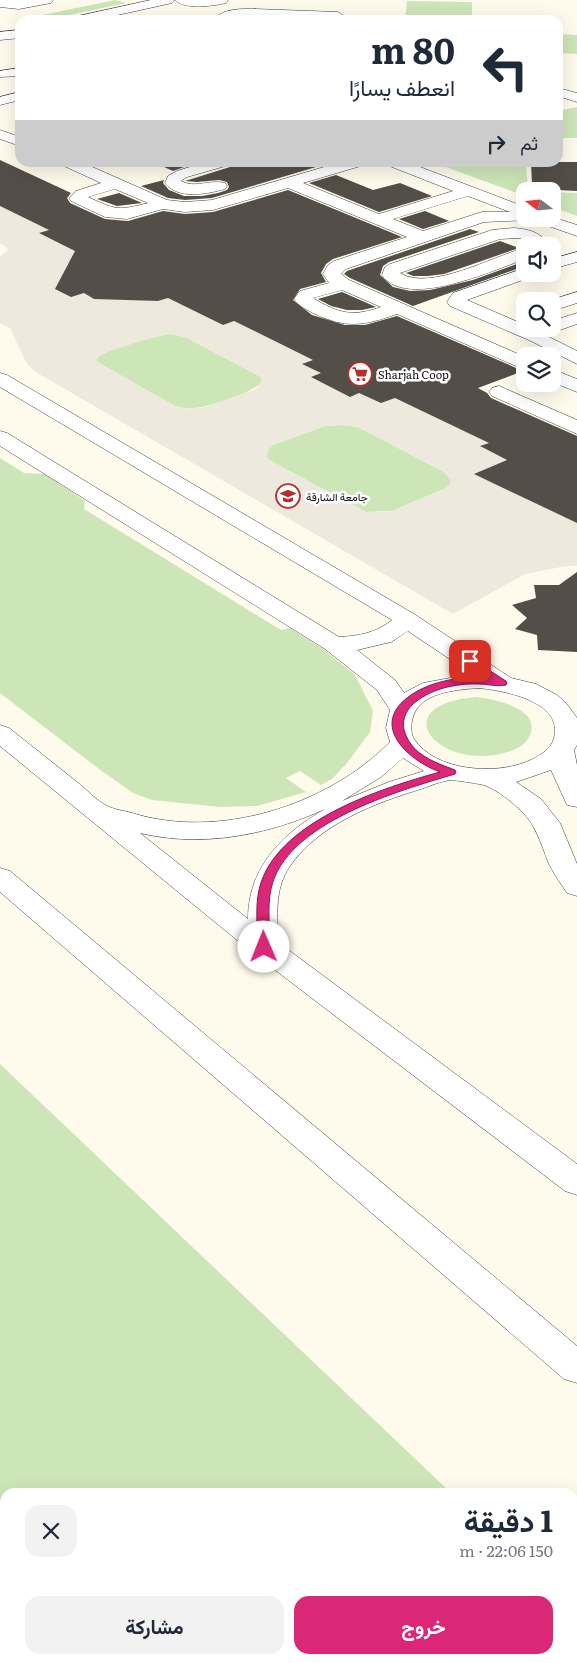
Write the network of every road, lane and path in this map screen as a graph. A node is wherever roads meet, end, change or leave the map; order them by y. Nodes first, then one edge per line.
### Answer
1 (47, 0) edge
2 (168, 0) edge
3 (181, 0) edge
4 (222, 0) edge
5 (0, 3) edge
6 (100, 15) edge
7 (232, 15) edge
8 (346, 15) edge
9 (15, 34) edge
10 (0, 36) edge
11 (15, 73) edge
12 (4, 74) dead end
13 (563, 94) edge
14 (15, 97) edge
15 (577, 99) edge
16 (0, 101) edge
17 (563, 103) edge
18 (0, 134) edge
19 (15, 140) edge
20 (78, 167) edge
21 (206, 167) edge
22 (342, 167) edge
23 (405, 167) edge
24 (236, 180) dead end
25 (289, 183) junction
26 (116, 184) junction
27 (468, 191) junction
28 (484, 197) junction
29 (163, 204) junction
30 (516, 209) edge
31 (482, 217) junction
32 (516, 217) edge
33 (378, 219) junction
34 (561, 225) edge
35 (556, 228) edge
36 (577, 232) edge
37 (422, 237) junction
38 (543, 237) edge
39 (531, 245) edge
40 (577, 257) edge
41 (561, 261) edge
42 (516, 277) edge
43 (344, 284) junction
44 (577, 297) edge
45 (561, 303) edge
46 (397, 308) junction
47 (577, 318) edge
48 (516, 319) edge
49 (504, 323) junction
50 (516, 325) edge
51 (561, 325) edge
52 (545, 337) edge
53 (577, 358) edge
54 (516, 360) edge
55 (0, 379) edge
56 (561, 380) edge
57 (577, 386) edge
58 (499, 392) dead end
59 (577, 428) edge
60 (0, 437) edge
61 (406, 619) junction
62 (334, 644) junction
63 (502, 683) junction
64 (402, 709) junction
65 (0, 733) edge
66 (403, 743) junction
67 (562, 751) junction
68 (451, 772) junction
69 (489, 777) junction
70 (360, 792) junction
71 (577, 799) edge
72 (100, 812) junction
73 (253, 826) junction
74 (286, 850) junction
75 (0, 877) edge
76 (577, 887) edge
77 (264, 947) junction
78 (577, 1182) edge
79 (577, 1368) edge

1 - 5 street
2 - 6 street
3 - 4 street
7 - 8 street
9 - 10 street
11 - 12 street
13 - 15 street
14 - 16 street
15 - 17 street
18 - 19 street
20 - 26 street
21 - 24 street
22 - 25 street
23 - 27 street
25 - 29 street
25 - 33 street
26 - 29 street
26 - 29 street
27 - 28 street
27 - 33 street
28 - 30 street
28 - 31 street
31 - 32 street
31 - 37 street
33 - 37 street
34 - 36 street
35 - 38 street
37 - 43 street
39 - 39 street
40 - 41 street
42 - 49 street
43 - 46 street
43 - 46 street
44 - 45 street
46 - 54 street
47 - 51 street
48 - 49 street
49 - 50 street
52 - 53 street
55 - 61 street
56 - 57 street
58 - 59 street
60 - 62 street
61 - 62 street
61 - 63 street
62 - 64 street
63 - 64 street
63 - 67 street
64 - 66 street
65 - 72 street
66 - 68 street
66 - 70 street
67 - 69 street
67 - 71 street
68 - 69 street
68 - 70 street
69 - 76 street
70 - 73 street
70 - 74 street
72 - 73 street
72 - 77 street
73 - 74 street
74 - 77 street
75 - 79 street
77 - 78 street

